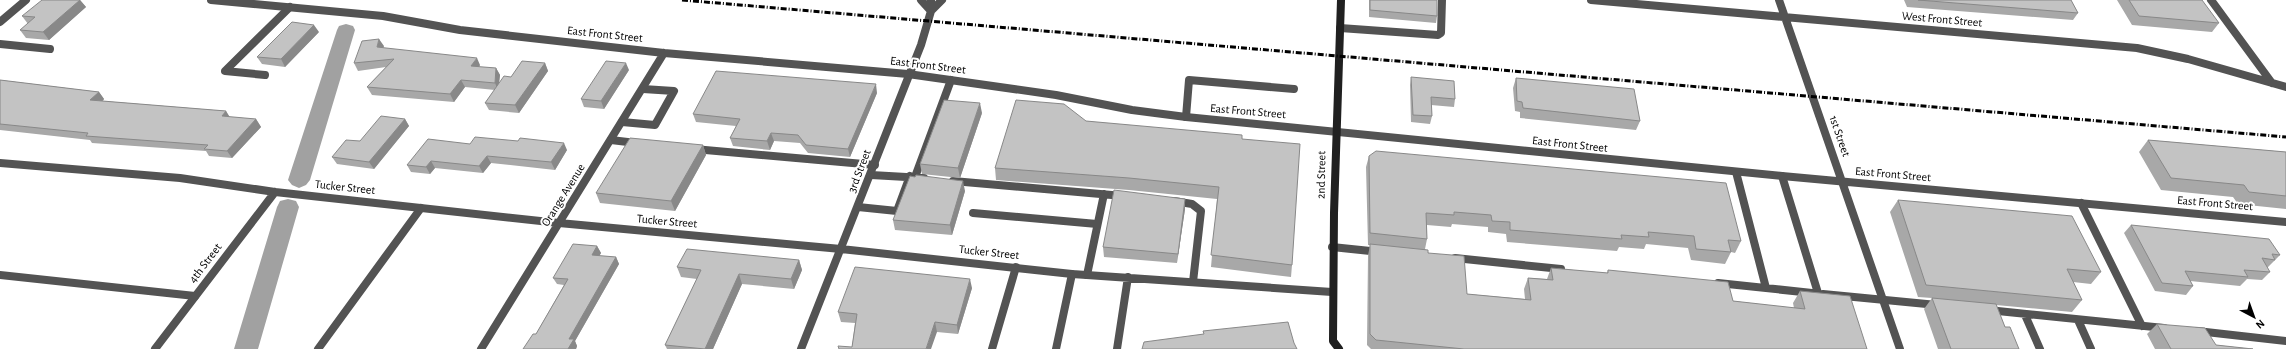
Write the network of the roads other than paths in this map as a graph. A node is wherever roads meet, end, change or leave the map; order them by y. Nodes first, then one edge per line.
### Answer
1 (26, 0) edge
2 (211, 0) edge
3 (922, 0) edge
4 (932, 0) edge
5 (942, 0) edge
6 (1341, 0) edge
7 (1442, 0) edge
8 (1591, 0) edge
9 (1779, 0) edge
10 (2212, 0) edge
11 (290, 7) junction
12 (931, 12) junction
13 (1785, 16) junction
14 (0, 22) edge
15 (1340, 28) junction
16 (0, 44) edge
17 (50, 49) dead end
18 (664, 53) junction
19 (908, 74) junction
20 (264, 75) dead end
21 (950, 80) junction
22 (2272, 83) junction
23 (2286, 87) edge
24 (643, 89) junction
25 (1294, 89) dead end
26 (1186, 117) junction
27 (622, 122) junction
28 (1334, 131) junction
29 (611, 140) junction
30 (646, 144) edge
31 (684, 148) edge
32 (0, 163) edge
33 (875, 166) junction
34 (1736, 172) junction
35 (871, 175) junction
36 (1782, 176) junction
37 (912, 177) junction
38 (930, 179) edge
39 (946, 180) edge
40 (1843, 182) junction
41 (275, 192) junction
42 (1104, 194) junction
43 (1133, 196) edge
44 (1163, 200) edge
45 (2081, 203) junction
46 (858, 206) junction
47 (421, 208) junction
48 (973, 213) dead end
49 (2286, 222) edge
50 (559, 223) junction
51 (1097, 224) junction
52 (1332, 247) junction
53 (841, 249) junction
54 (1392, 253) edge
55 (1444, 257) edge
56 (1016, 267) junction
57 (1572, 270) edge
58 (0, 274) edge
59 (1072, 274) junction
60 (1087, 275) junction
61 (1128, 277) junction
62 (1193, 282) junction
63 (1705, 282) edge
64 (1766, 288) junction
65 (1332, 292) junction
66 (1818, 293) junction
67 (195, 296) junction
68 (1882, 299) junction
69 (1945, 305) edge
70 (1981, 309) edge
71 (2025, 315) junction
72 (2078, 320) junction
73 (2142, 326) junction
74 (2174, 329) edge
75 (2189, 330) edge
76 (2286, 342) edge
77 (155, 349) edge
78 (318, 349) edge
79 (481, 349) edge
80 (801, 349) edge
81 (992, 349) edge
82 (1056, 349) edge
83 (1117, 349) edge
84 (1339, 349) edge
85 (1900, 349) edge
86 (2040, 349) edge
87 (2091, 349) edge

1 - 14 street
2 - 11 street, East Front Street
3 - 12 street
4 - 12 street, 3rd Street
5 - 12 street
6 - 15 main road, 2nd Street
7 - 15 street
8 - 13 street, West Front Street
9 - 13 street, 1st Street
10 - 22 street
11 - 18 street, East Front Street
11 - 20 street
12 - 19 street, 3rd Street
13 - 22 street, West Front Street
13 - 40 street, 1st Street
15 - 28 main road, 2nd Street
16 - 17 street
18 - 19 street, East Front Street
18 - 24 street, Orange Avenue
19 - 21 street, East Front Street
19 - 33 street, 3rd Street
21 - 26 street, East Front Street
21 - 37 street
22 - 23 street, West Front Street
24 - 27 street, Orange Avenue
24 - 27 street
25 - 26 street
26 - 28 street, East Front Street
27 - 29 street, Orange Avenue
28 - 34 street, East Front Street
28 - 52 main road, 2nd Street
29 - 30 street
29 - 50 street, Orange Avenue
31 - 33 street
32 - 41 street, Tucker Street
33 - 35 street, 3rd Street
34 - 36 street, East Front Street
34 - 64 street
35 - 37 street
35 - 46 street, 3rd Street
36 - 40 street, East Front Street
36 - 66 street
37 - 38 street
37 - 46 street
39 - 42 street
40 - 45 street, East Front Street
40 - 68 street, 1st Street
41 - 47 street, Tucker Street
41 - 67 street, 4th Street
42 - 43 street
42 - 51 street
44 - 62 street
45 - 49 street, East Front Street
45 - 73 street
46 - 53 street, 3rd Street
47 - 50 street, Tucker Street
47 - 78 street
48 - 51 street
50 - 53 street, Tucker Street
50 - 79 street, Orange Avenue
51 - 60 street
52 - 54 street
52 - 65 main road, 2nd Street
53 - 56 street, Tucker Street
53 - 80 street, 3rd Street
55 - 57 street
56 - 59 street, Tucker Street
56 - 81 street
58 - 67 street
59 - 60 street, Tucker Street
59 - 82 street
60 - 61 street, Tucker Street
61 - 62 street, Tucker Street
61 - 83 street
62 - 65 street, Tucker Street
63 - 64 street
64 - 66 street
65 - 84 main road, 2nd Street
66 - 68 street
67 - 77 street, 4th Street
68 - 69 street
68 - 85 street, 1st Street
70 - 71 street
71 - 72 street
71 - 86 street
72 - 73 street
72 - 87 street
73 - 74 street
75 - 76 street

